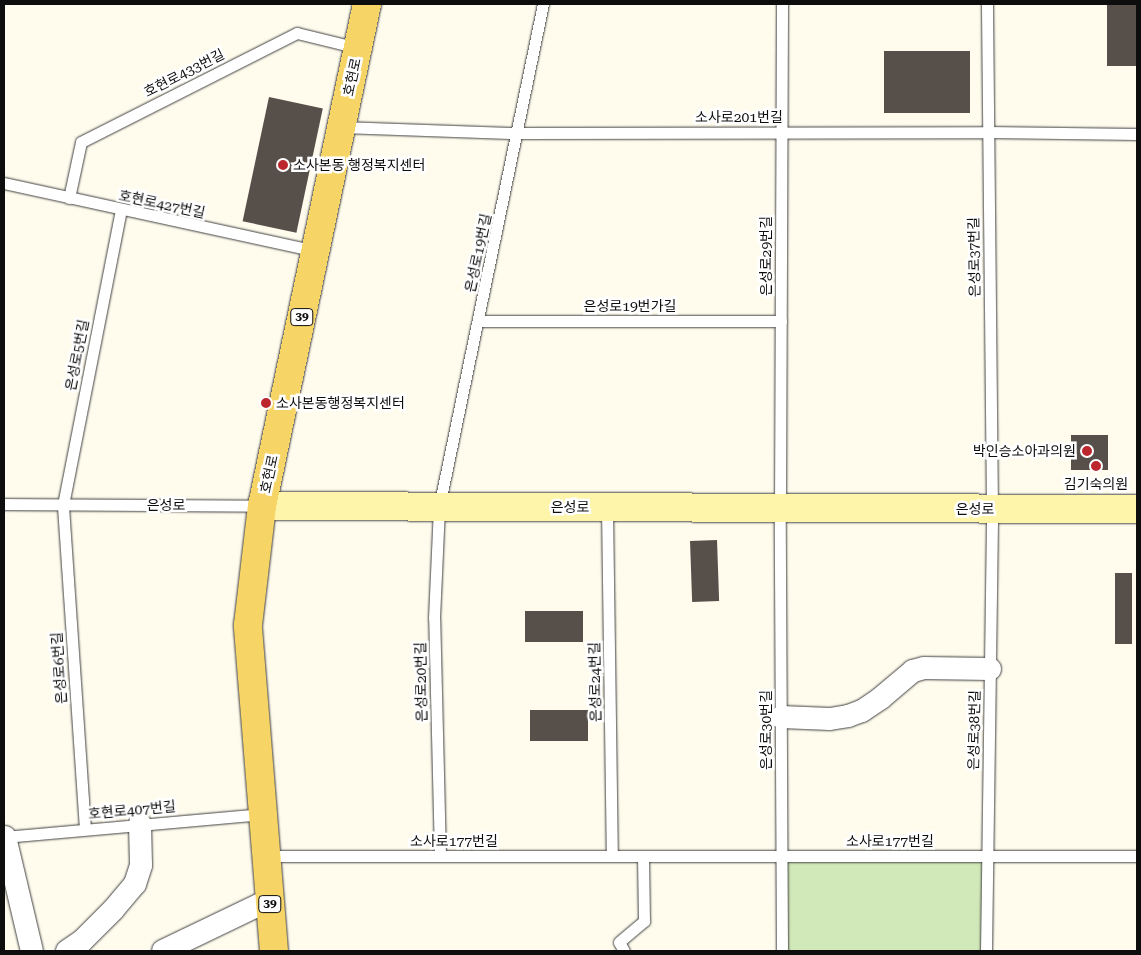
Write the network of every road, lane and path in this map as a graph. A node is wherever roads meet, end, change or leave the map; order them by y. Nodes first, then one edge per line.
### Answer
1 (367, 4) edge
2 (543, 4) edge
3 (782, 4) edge
4 (987, 4) edge
5 (358, 48) junction
6 (341, 127) junction
7 (782, 132) junction
8 (988, 132) junction
9 (517, 133) junction
10 (1137, 134) edge
11 (4, 183) edge
12 (69, 198) junction
13 (122, 210) junction
14 (315, 251) junction
15 (479, 321) junction
16 (781, 321) junction
17 (4, 504) edge
18 (63, 505) junction
19 (262, 506) junction
20 (439, 507) junction
21 (607, 508) junction
22 (780, 508) junction
23 (992, 509) junction
24 (1137, 510) edge
25 (990, 669) junction
26 (781, 717) junction
27 (263, 814) junction
28 (140, 824) junction
29 (86, 829) junction
30 (4, 837) edge
31 (266, 856) junction
32 (440, 856) junction
33 (612, 856) junction
34 (643, 856) junction
35 (782, 856) junction
36 (986, 856) junction
37 (1137, 856) edge
38 (270, 900) junction
39 (32, 951) edge
40 (67, 951) edge
41 (163, 951) edge
42 (274, 951) edge
43 (624, 951) edge
44 (782, 951) edge
45 (986, 951) edge

1 - 5 main road, 호현로 / 39
2 - 9 lane, 은성로19번길
3 - 7 lane, 은성로29번길
4 - 8 lane, 은성로37번길
5 - 6 main road, 호현로 / 39
5 - 12 lane, 호현로433번길
6 - 9 lane, 소사로201번길
6 - 14 main road, 호현로 / 39
7 - 8 lane, 소사로201번길
7 - 9 lane, 소사로201번길
7 - 16 lane, 은성로29번길
8 - 10 lane, 소사로201번길
8 - 23 lane, 은성로37번길
9 - 15 lane, 은성로19번길
11 - 12 lane, 호현로427번길
12 - 13 lane, 호현로427번길
13 - 14 lane, 호현로427번길
13 - 18 lane, 은성로5번길
14 - 19 main road, 호현로 / 39
15 - 16 lane, 은성로19번가길
15 - 20 lane, 은성로19번길
16 - 22 lane, 은성로29번길
17 - 18 lane, 은성로
18 - 19 lane, 은성로
18 - 29 lane, 은성로6번길
19 - 20 street, 은성로
19 - 27 main road, 호현로 / 39
20 - 21 street, 은성로
20 - 32 lane, 은성로20번길
21 - 22 street, 은성로
21 - 33 lane, 은성로24번길
22 - 23 street, 은성로
22 - 26 lane, 은성로30번길
23 - 24 street, 은성로
23 - 25 lane, 은성로38번길
25 - 26 street
25 - 36 lane, 은성로38번길
26 - 35 lane, 은성로30번길
27 - 28 lane, 호현로407번길
27 - 31 main road, 호현로 / 39
28 - 29 lane, 호현로407번길
28 - 40 street
29 - 30 lane, 호현로407번길
30 - 39 street
31 - 32 lane, 소사로177번길
31 - 38 main road, 호현로 / 39
32 - 33 lane, 소사로177번길
33 - 34 lane, 소사로177번길
34 - 35 lane, 소사로177번길
34 - 43 lane
35 - 36 lane, 소사로177번길
35 - 44 lane, 은성로30번길
36 - 37 lane, 소사로177번길
36 - 45 lane, 은성로38번길
38 - 41 street
38 - 42 main road, 호현로 / 39

